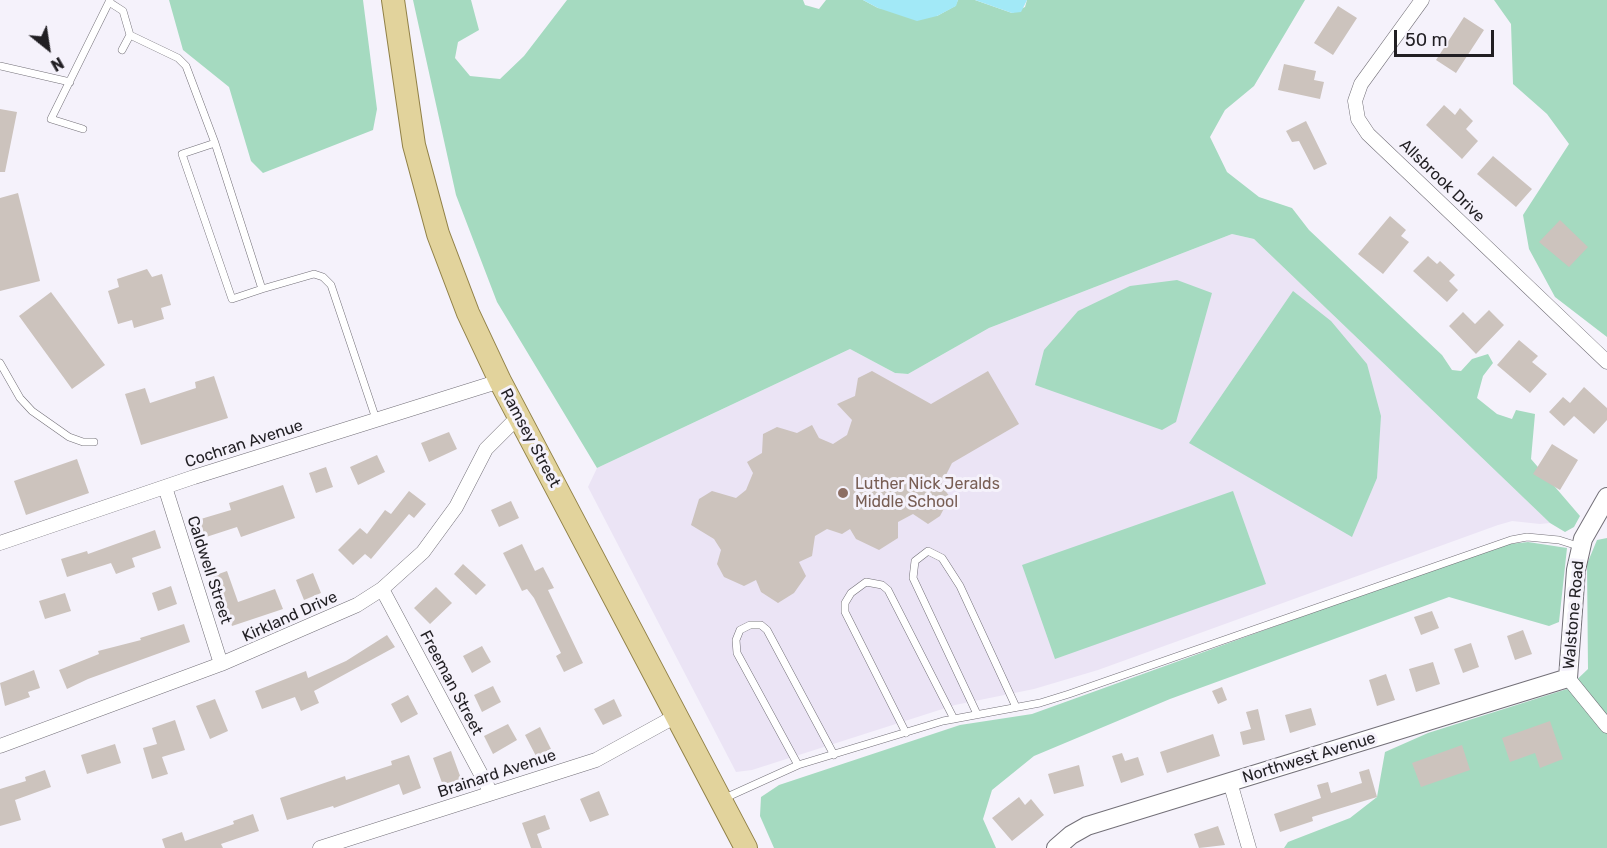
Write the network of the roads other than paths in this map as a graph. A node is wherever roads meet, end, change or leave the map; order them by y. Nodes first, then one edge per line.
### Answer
1 (393, 0) edge
2 (1422, 0) edge
3 (109, 1) edge
4 (130, 35) junction
5 (122, 50) dead end
6 (0, 66) edge
7 (70, 82) junction
8 (83, 129) dead end
9 (215, 143) junction
10 (262, 289) junction
11 (1607, 362) edge
12 (0, 363) edge
13 (500, 381) junction
14 (518, 417) junction
15 (376, 419) junction
16 (94, 442) dead end
17 (165, 487) junction
18 (1607, 496) edge
19 (0, 543) edge
20 (1581, 547) junction
21 (382, 589) junction
22 (221, 664) junction
23 (1568, 678) junction
24 (1016, 706) junction
25 (977, 714) junction
26 (676, 716) junction
27 (954, 719) junction
28 (1607, 726) edge
29 (906, 733) junction
30 (0, 746) edge
31 (834, 755) junction
32 (798, 765) junction
33 (1230, 782) junction
34 (491, 793) junction
35 (720, 800) junction
36 (320, 848) edge
37 (746, 848) edge
38 (1056, 848) edge
39 (1249, 848) edge

1 - 13 main road, Ramsey Street
2 - 11 street, Allsbrook Drive
3 - 4 lane
3 - 7 lane
4 - 5 lane
4 - 9 lane
6 - 7 lane
7 - 8 lane
9 - 10 lane
9 - 10 lane
10 - 15 lane
12 - 16 lane
13 - 14 main road, Ramsey Street
13 - 15 street, Cochran Avenue
14 - 21 street, Kirkland Drive
14 - 26 main road, Ramsey Street
15 - 17 street, Cochran Avenue
17 - 19 street, Cochran Avenue
17 - 22 street, Caldwell Street
18 - 20 street, Walstone Road
20 - 23 street, Walstone Road
20 - 24 lane
21 - 22 street, Kirkland Drive
21 - 34 street, Freeman Street
22 - 30 street, Kirkland Drive
23 - 28 street, Walstone Road
23 - 33 street, Northwest Avenue
24 - 25 lane
24 - 25 lane
25 - 27 lane
26 - 34 street, Brainard Avenue
26 - 35 main road, Ramsey Street
27 - 29 lane
27 - 29 lane
29 - 31 lane
31 - 32 lane
31 - 32 lane
32 - 35 lane
33 - 38 street, Northwest Avenue
33 - 39 street
34 - 36 street, Brainard Avenue
35 - 37 main road, Ramsey Street

